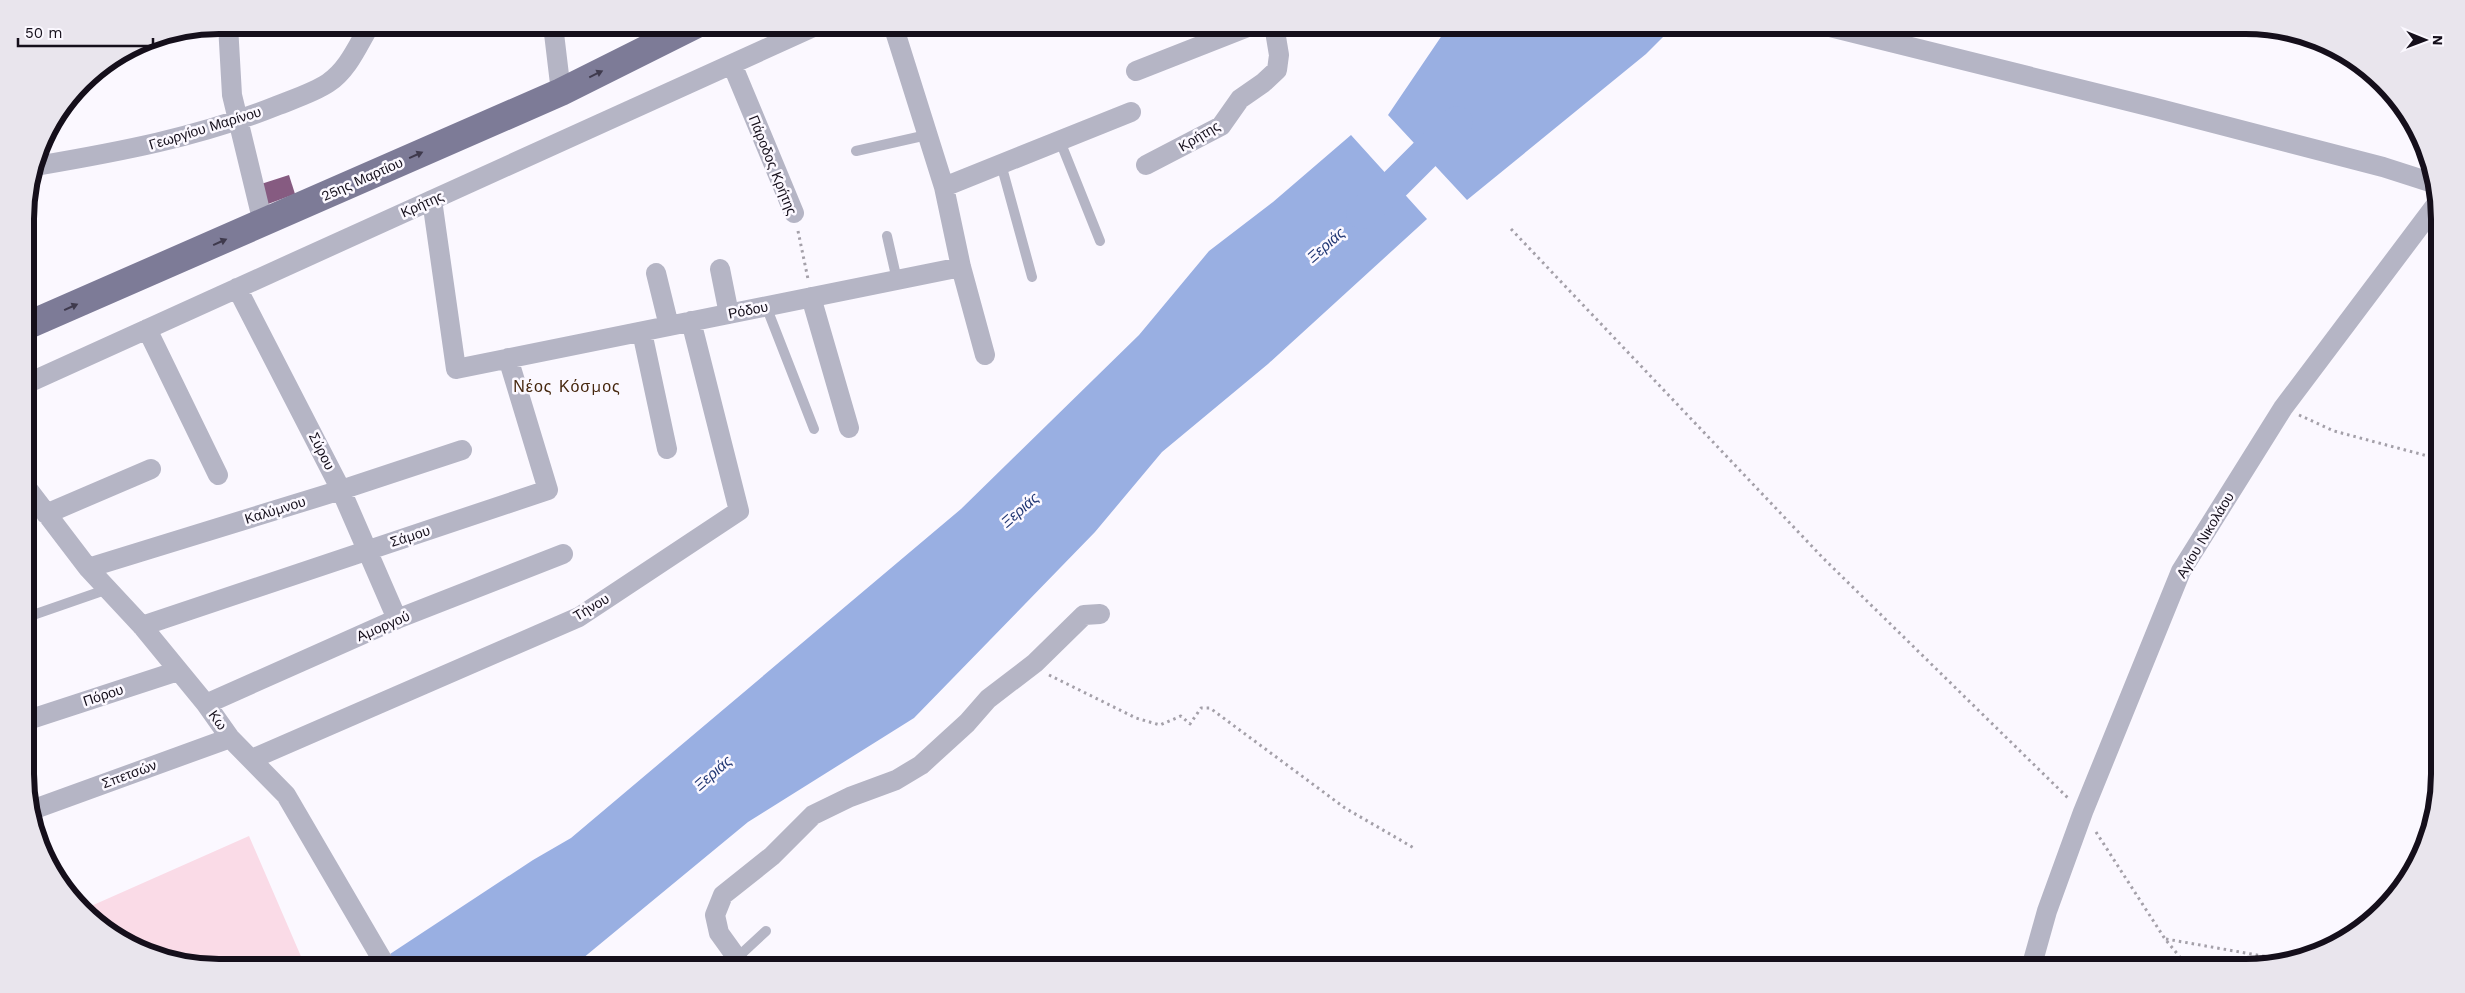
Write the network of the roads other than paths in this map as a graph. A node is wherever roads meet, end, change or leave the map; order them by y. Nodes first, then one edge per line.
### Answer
1 (229, 34) edge
2 (365, 34) edge
3 (554, 34) edge
4 (677, 34) edge
5 (798, 34) edge
6 (896, 34) edge
7 (1230, 34) edge
8 (1276, 34) edge
9 (1858, 34) edge
10 (732, 64) junction
11 (1136, 71) dead end
12 (560, 92) junction
13 (1131, 112) dead end
14 (238, 121) junction
15 (927, 134) junction
16 (1060, 141) junction
17 (856, 151) dead end
18 (1002, 164) junction
19 (42, 165) edge
20 (1146, 165) dead end
21 (2428, 181) edge
22 (944, 187) junction
23 (432, 200) junction
24 (2431, 211) edge
25 (794, 213) road end
26 (263, 222) junction
27 (887, 236) dead end
28 (1100, 241) dead end
29 (961, 267) junction
30 (720, 269) dead end
31 (656, 273) dead end
32 (1032, 277) dead end
33 (897, 280) junction
34 (237, 288) junction
35 (811, 298) junction
36 (766, 306) junction
37 (728, 314) junction
38 (34, 322) edge
39 (691, 322) junction
40 (669, 326) junction
41 (147, 329) junction
42 (642, 332) junction
43 (985, 355) dead end
44 (508, 358) junction
45 (34, 380) edge
46 (849, 428) dead end
47 (814, 429) dead end
48 (668, 449) dead end
49 (462, 450) dead end
50 (151, 469) dead end
51 (218, 475) dead end
52 (341, 490) junction
53 (34, 498) edge
54 (46, 514) junction
55 (367, 550) junction
56 (563, 554) dead end
57 (88, 568) junction
58 (108, 589) junction
59 (1100, 614) dead end
60 (34, 615) edge
61 (397, 619) junction
62 (142, 626) junction
63 (178, 671) junction
64 (206, 704) junction
65 (34, 718) edge
66 (230, 738) junction
67 (252, 758) junction
68 (37, 808) edge
69 (766, 932) dead end
70 (382, 959) edge
71 (729, 959) edge
72 (736, 959) edge
73 (2034, 959) edge

1 - 14 street
2 - 14 street, Γεωργίου Μαρίνου
3 - 12 street
12 -> 4 main road, 25ης Μαρτίου
5 - 10 street, Κρήτης
6 - 15 street
7 - 11 street
8 - 20 street, Κρήτης
9 - 21 street
10 - 23 street, Κρήτης
10 - 25 street, Πάροδος Κρήτης
26 -> 12 main road, 25ης Μαρτίου
13 - 16 street
14 - 19 street, Γεωργίου Μαρίνου
14 - 26 street
15 - 17 lane
15 - 22 street
16 - 18 street
16 - 28 lane
18 - 22 street
18 - 32 lane
22 - 29 street
23 - 34 street, Κρήτης
23 - 44 street, Ρόδου
24 - 73 street, Αγίου Νικολάου
38 -> 26 main road, 25ης Μαρτίου
27 - 33 lane
29 - 33 street, Ρόδου
29 - 43 street
30 - 37 street
31 - 40 street
33 - 35 street, Ρόδου
34 - 41 street, Κρήτης
34 - 52 street, Σύρου
35 - 36 street, Ρόδου
35 - 46 street
36 - 37 street, Ρόδου
36 - 47 lane
37 - 39 street, Ρόδου
39 - 40 street, Ρόδου
39 - 67 street, Τήνου
40 - 42 street, Ρόδου
41 - 45 street, Κρήτης
41 - 51 street
42 - 44 street, Ρόδου
42 - 48 street
44 - 55 street, Σάμου
49 - 52 street, Καλύμνου
50 - 54 street
52 - 55 street, Σύρου
52 - 57 street, Καλύμνου
53 - 54 street, Κω
54 - 57 street, Κω
55 - 61 street, Σύρου
55 - 62 street, Σάμου
56 - 61 street, Αμοργού
57 - 58 street, Κω
58 - 60 lane
58 - 62 street, Κω
59 - 71 street
61 - 64 street, Αμοργού
62 - 63 street, Κω
63 - 64 street, Κω
63 - 65 street, Πόρου
64 - 66 street, Κω
66 - 67 street, Κω
66 - 68 street, Σπετσών
67 - 70 street, Κω
69 - 72 lane

